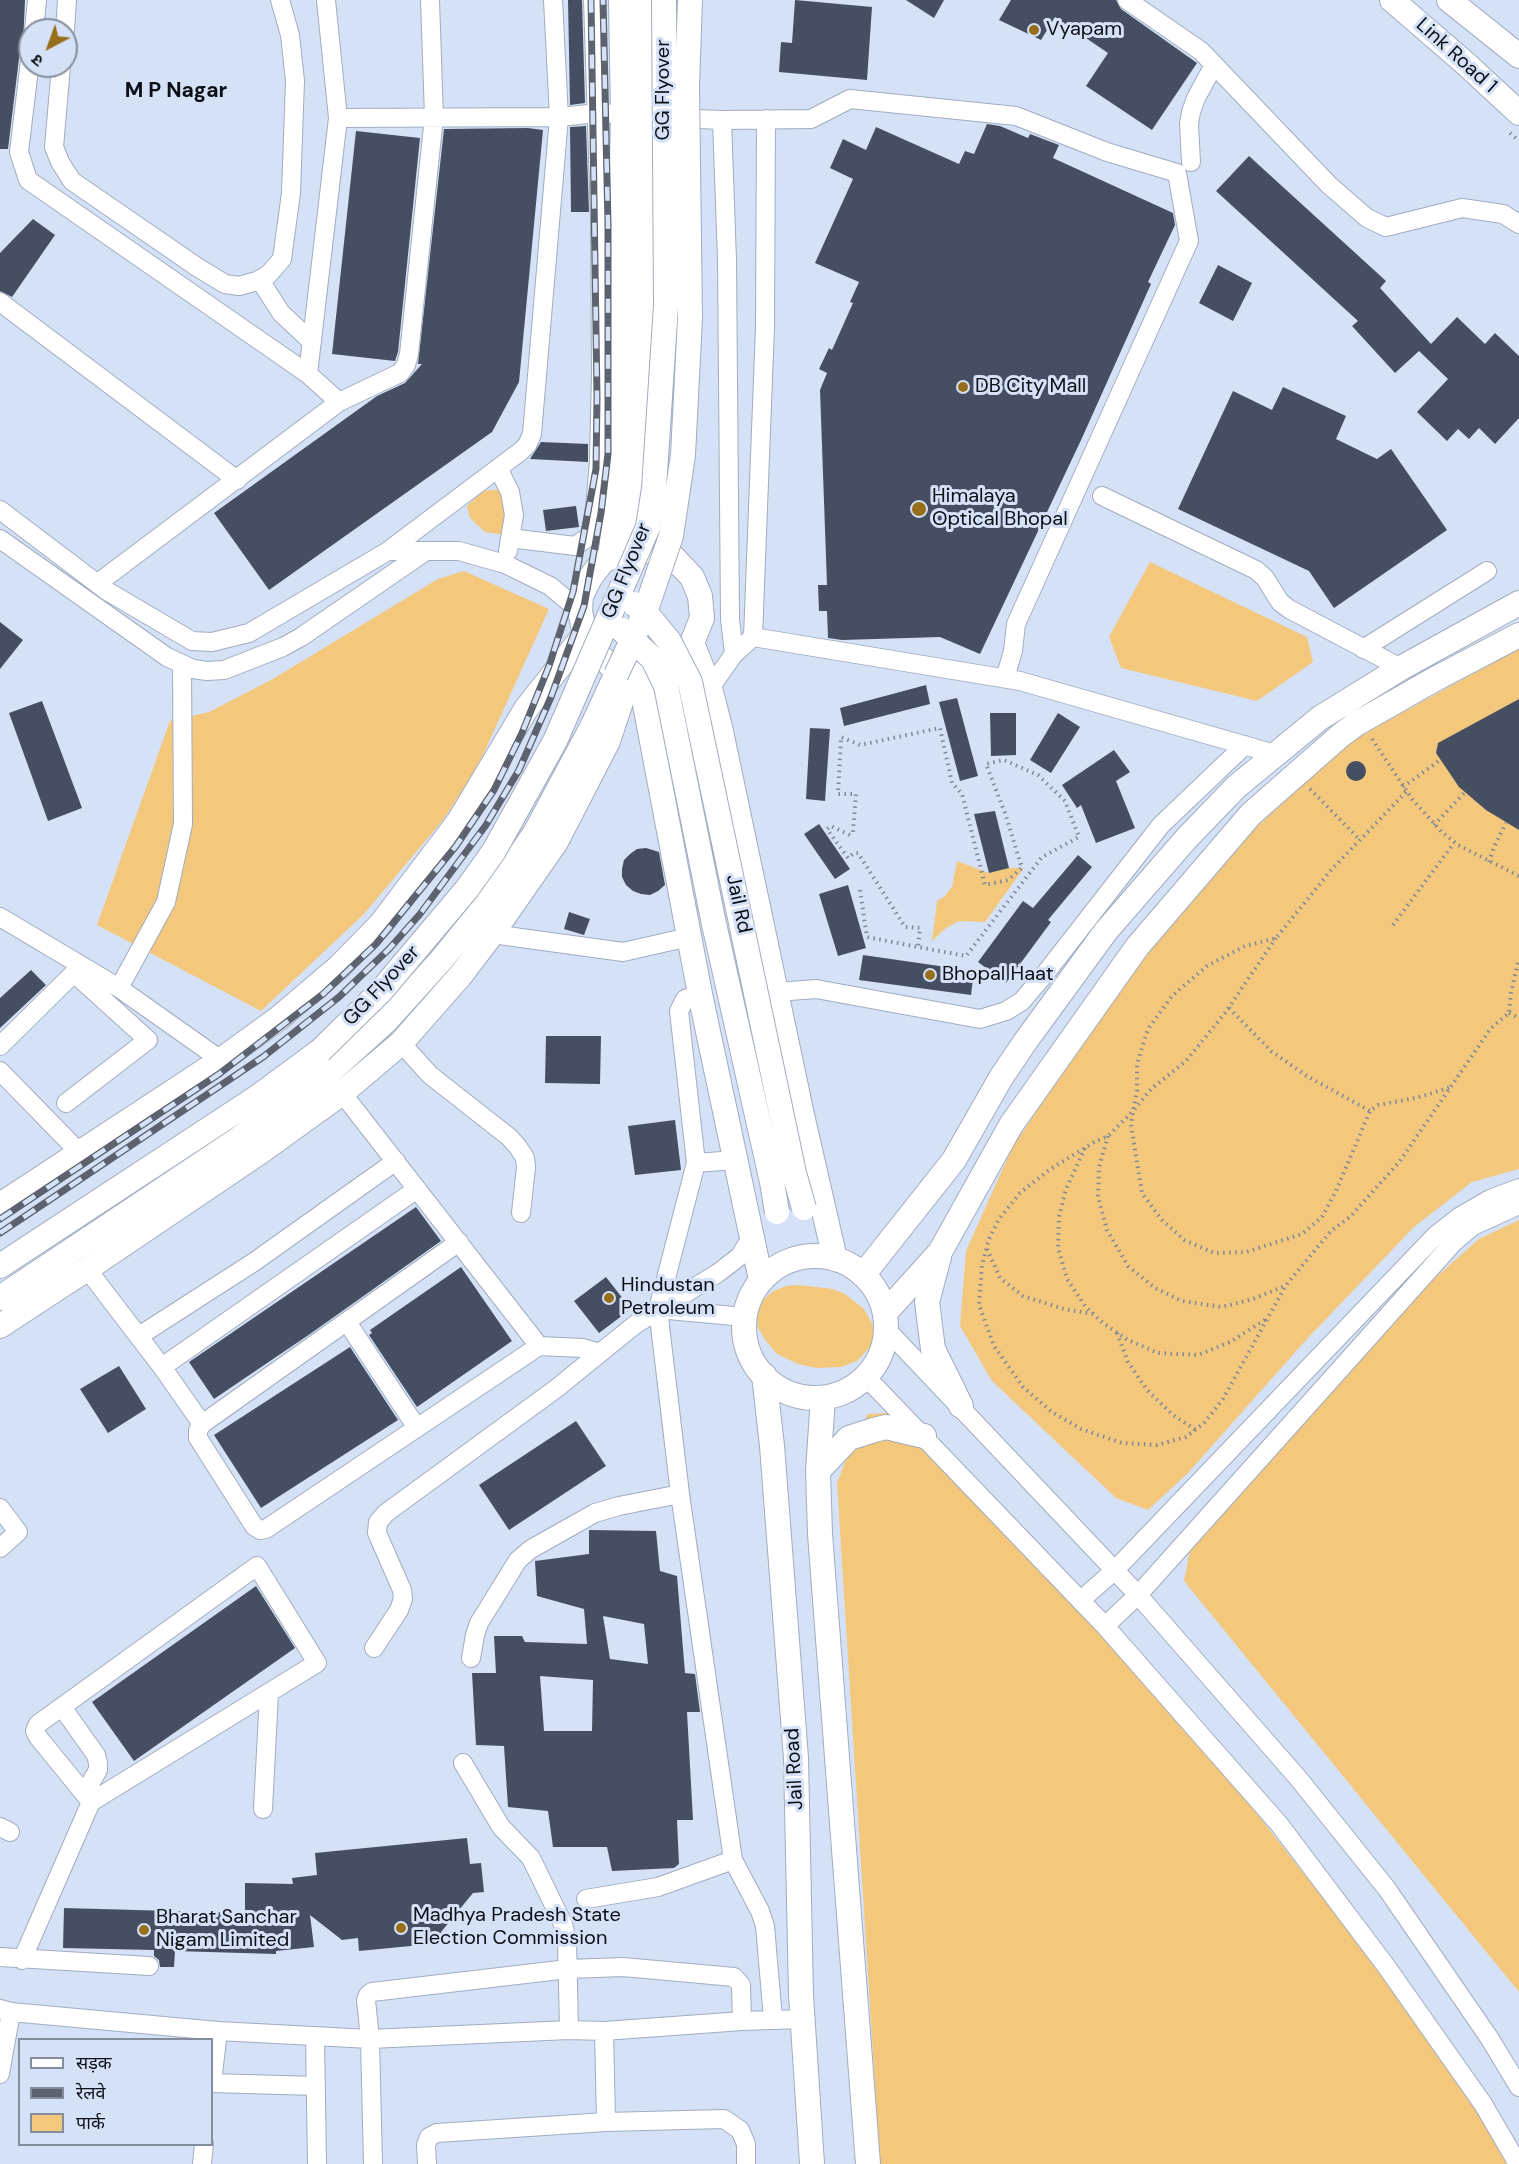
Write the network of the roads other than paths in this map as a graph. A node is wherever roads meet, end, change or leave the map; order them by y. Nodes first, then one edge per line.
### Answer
1 (37, 0) edge
2 (67, 0) edge
3 (280, 0) edge
4 (326, 0) edge
5 (430, 0) edge
6 (553, 0) edge
7 (593, 0) edge
8 (621, 0) edge
9 (642, 0) edge
10 (664, 0) edge
11 (690, 0) edge
12 (1128, 0) edge
13 (1392, 0) edge
14 (1449, 0) edge
15 (35, 18) edge
16 (66, 18) edge
17 (1519, 56) edge
18 (1214, 65) junction
19 (28, 78) edge
20 (60, 78) edge
21 (598, 112) junction
22 (1519, 113) edge
23 (633, 115) junction
24 (434, 117) junction
25 (559, 117) junction
26 (338, 118) junction
27 (766, 119) junction
28 (722, 120) junction
29 (1191, 162) dead end
30 (1519, 224) edge
31 (260, 280) junction
32 (0, 302) edge
33 (312, 342) junction
34 (308, 374) junction
35 (339, 402) junction
36 (498, 468) junction
37 (237, 480) junction
38 (1102, 496) dead end
39 (0, 510) edge
40 (0, 538) edge
41 (510, 538) junction
42 (388, 551) junction
43 (426, 551) junction
44 (618, 553) junction
45 (506, 564) junction
46 (1488, 571) dead end
47 (103, 587) junction
48 (620, 594) junction
49 (1519, 603) edge
50 (95, 606) junction
51 (645, 612) junction
52 (608, 619) junction
53 (583, 623) junction
54 (1519, 635) edge
55 (753, 637) junction
56 (633, 639) junction
57 (692, 643) junction
58 (1363, 649) junction
59 (734, 654) junction
60 (182, 664) junction
61 (1401, 668) junction
62 (635, 672) junction
63 (1005, 678) junction
64 (711, 688) junction
65 (1245, 745) junction
66 (1275, 754) junction
67 (0, 917) edge
68 (492, 934) junction
69 (689, 937) junction
70 (119, 988) junction
71 (776, 992) junction
72 (700, 994) junction
73 (400, 1043) junction
74 (0, 1046) edge
75 (220, 1060) junction
76 (0, 1071) edge
77 (342, 1093) junction
78 (66, 1103) dead end
79 (80, 1153) junction
80 (735, 1160) junction
81 (396, 1161) junction
82 (696, 1163) junction
83 (1519, 1188) edge
84 (417, 1189) junction
85 (1519, 1204) edge
86 (0, 1205) edge
87 (521, 1213) dead end
88 (828, 1228) junction
89 (293, 1234) junction
90 (752, 1234) junction
91 (459, 1242) junction
92 (940, 1252) junction
93 (835, 1259) junction
94 (254, 1262) junction
95 (312, 1262) junction
96 (0, 1266) edge
97 (87, 1269) junction
98 (863, 1275) junction
99 (761, 1280) junction
100 (272, 1289) junction
101 (0, 1299) edge
102 (658, 1309) junction
103 (744, 1317) junction
104 (885, 1321) junction
105 (346, 1322) junction
106 (0, 1326) edge
107 (139, 1336) junction
108 (539, 1346) junction
109 (606, 1348) junction
110 (162, 1367) junction
111 (764, 1375) junction
112 (866, 1377) junction
113 (823, 1398) junction
114 (961, 1406) junction
115 (202, 1424) junction
116 (417, 1428) junction
117 (924, 1436) junction
118 (818, 1471) junction
119 (680, 1494) junction
120 (0, 1508) edge
121 (0, 1548) edge
122 (1114, 1570) junction
123 (1138, 1595) junction
124 (1081, 1600) junction
125 (1105, 1626) junction
126 (374, 1648) dead end
127 (471, 1658) dead end
128 (269, 1693) junction
129 (62, 1707) junction
130 (464, 1763) dead end
131 (88, 1798) junction
132 (263, 1809) dead end
133 (733, 1860) junction
134 (586, 1899) dead end
135 (0, 1957) edge
136 (22, 1960) junction
137 (149, 1966) dead end
138 (568, 1969) junction
139 (6, 2010) edge
140 (773, 2019) junction
141 (803, 2019) junction
142 (742, 2021) junction
143 (569, 2030) junction
144 (218, 2031) junction
145 (604, 2031) junction
146 (315, 2036) junction
147 (370, 2039) junction
148 (0, 2074) edge
149 (213, 2074) edge
150 (213, 2083) edge
151 (316, 2086) junction
152 (1519, 2087) edge
153 (606, 2122) junction
154 (204, 2146) edge
155 (202, 2164) edge
156 (317, 2164) edge
157 (373, 2164) edge
158 (427, 2164) edge
159 (746, 2164) edge
160 (812, 2164) edge
161 (868, 2164) edge
162 (1518, 2164) edge

1 - 15 street
2 - 16 street
3 - 31 street
4 - 26 street
5 - 24 street
6 - 25 street
7 - 21 street
8 - 23 main road
9 - 23 main road
10 - 48 main road, GG Flyover, bridge
11 - 51 main road, GG Flyover, bridge
12 - 18 street
13 - 22 main road, Link Road 1
14 - 17 main road, Link Road 1
18 - 29 street
18 - 30 street
19 - 34 street
20 - 31 street
21 - 23 street
21 - 25 street
21 - 41 street
23 - 28 street
23 - 44 main road
24 - 25 street
24 - 26 street
24 - 35 street
25 - 36 street
26 - 33 street
27 - 28 street
27 - 55 street
27 - 63 street
28 - 59 street
31 - 33 street
32 - 37 street
33 - 34 street
34 - 35 street
35 - 37 street
36 - 41 street
36 - 42 street
37 - 47 street
38 - 58 street
39 - 47 street
40 - 50 street
41 - 45 street
42 - 43 street
42 - 47 street
43 - 45 street
43 - 60 street
44 - 53 main road
44 - 57 main road
45 - 53 street
46 - 58 street
47 - 50 street
48 - 51 main road, Jail Rd, bridge
48 - 52 main road, GG Flyover, bridge
49 - 61 main road
50 - 60 street
51 - 56 main road, GG Flyover, bridge
51 - 88 main road, Jail Rd, bridge
52 - 56 main road, Jail Rd, bridge
52 - 96 main road, GG Flyover, bridge
53 - 62 main road
53 - 75 main road
54 - 92 main road
55 - 59 street
55 - 63 street
56 - 90 main road, Jail Rd, bridge
56 - 101 main road, GG Flyover, bridge
57 - 62 main road
57 - 64 main road
58 - 61 street
59 - 64 street
60 - 70 street
61 - 66 main road
62 - 68 main road
62 - 69 main road
63 - 65 street
64 - 71 main road
65 - 66 street
65 - 71 street
66 - 98 main road
67 - 70 street
68 - 69 street
68 - 73 main road
69 - 72 main road
70 - 75 street
71 - 88 main road
72 - 80 main road
72 - 82 street
73 - 77 main road
73 - 87 street
74 - 78 street
75 - 79 main road
76 - 79 street
77 - 81 street
77 - 97 main road
79 - 86 main road
80 - 82 street
80 - 90 main road
81 - 84 street
81 - 89 street
82 - 102 street
83 - 122 street
84 - 91 street
84 - 95 street
85 - 123 street
88 - 93 main road
89 - 94 street
89 - 95 street
90 - 99 main road
90 - 102 street
91 - 105 street
91 - 108 street
92 - 104 main road
92 - 114 main road
93 - 98 main road
93 - 99 main road
94 - 100 street
94 - 107 street
95 - 100 street
97 - 106 main road
97 - 107 street
98 - 104 main road
99 - 103 main road
100 - 110 street
102 - 103 street
102 - 109 street
102 - 119 street
103 - 111 main road
104 - 112 main road
104 - 114 street
105 - 115 street
105 - 116 street
107 - 110 street
108 - 109 street
108 - 116 street
109 - 126 street
110 - 115 street
111 - 113 main road
111 - 141 main road, Jail Road
112 - 113 main road
112 - 117 street
113 - 118 main road
114 - 122 street
115 - 116 street
117 - 118 main road
117 - 124 street
118 - 161 main road
119 - 127 street
119 - 133 street
120 - 121 street
122 - 123 street
122 - 124 street
123 - 125 street
123 - 152 street
124 - 125 street
125 - 162 street
128 - 129 street
128 - 131 street
128 - 132 street
129 - 131 street
129 - 131 street
130 - 138 street
131 - 136 street
133 - 134 street
133 - 140 street
135 - 136 street
136 - 137 street
138 - 142 street
138 - 143 street
138 - 147 street
139 - 144 street
139 - 148 street
140 - 141 street
140 - 142 street
141 - 160 main road, Jail Road
142 - 145 street
143 - 145 street
143 - 147 street
144 - 146 street
144 - 149 street
145 - 153 street
146 - 147 street
146 - 151 street
147 - 157 street
150 - 151 street
151 - 156 street
153 - 158 street
153 - 159 street
154 - 155 street

